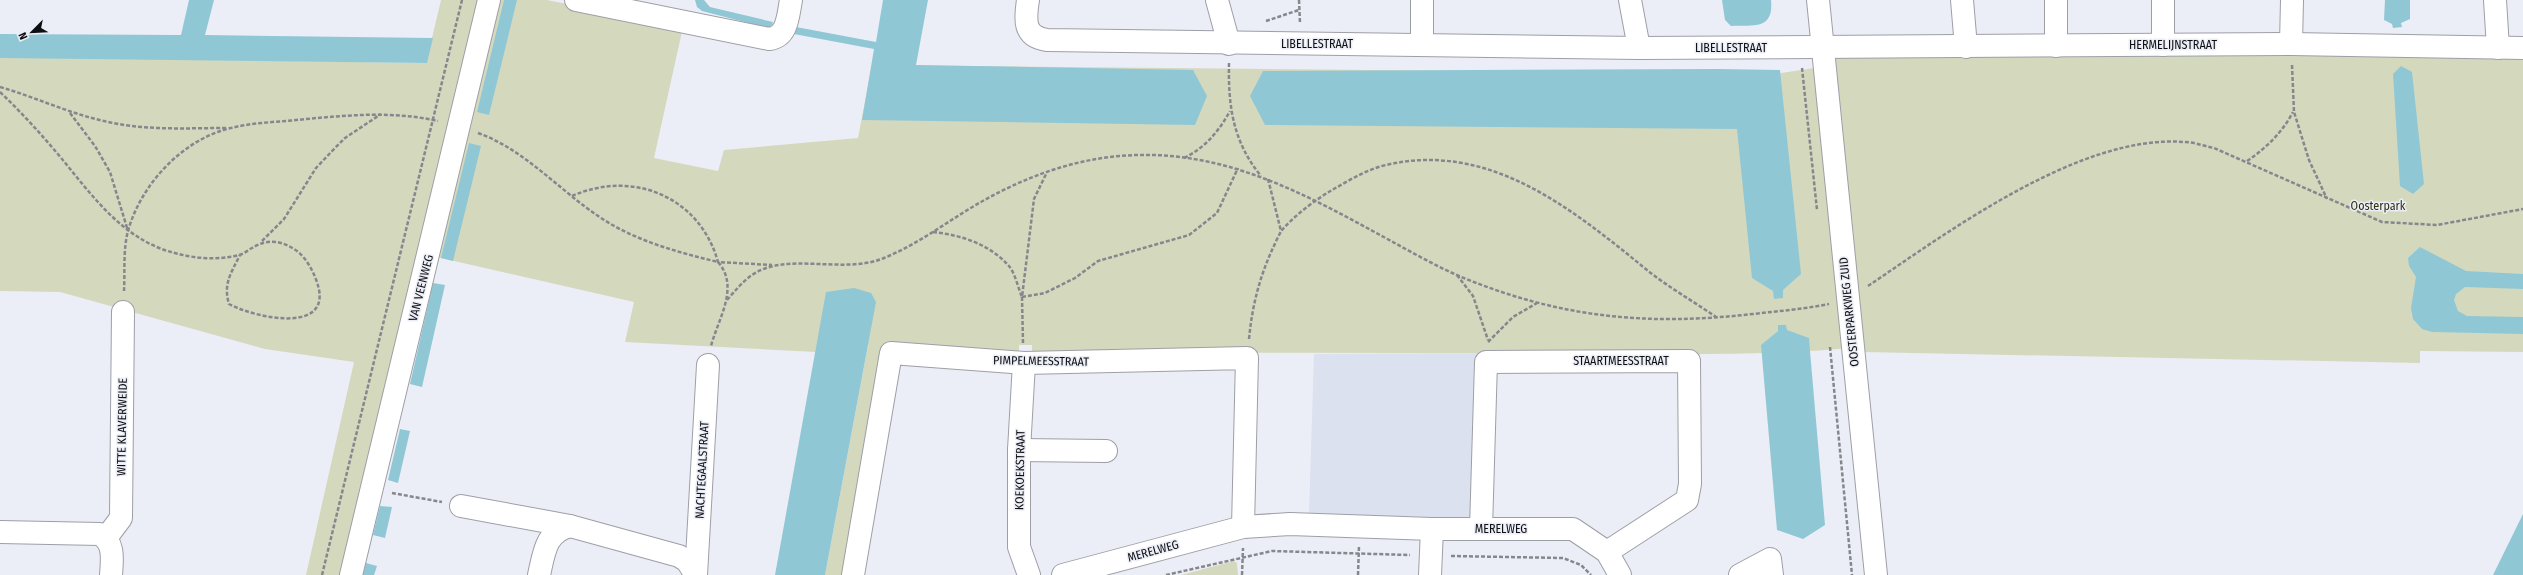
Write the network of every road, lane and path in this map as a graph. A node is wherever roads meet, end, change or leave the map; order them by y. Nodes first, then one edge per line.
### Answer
1 (462, 0) edge
2 (489, 0) edge
3 (576, 0) edge
4 (791, 0) edge
5 (1028, 0) edge
6 (1217, 0) edge
7 (1422, 0) edge
8 (1630, 0) edge
9 (1818, 0) edge
10 (1962, 0) edge
11 (2056, 0) edge
12 (2163, 0) edge
13 (2292, 0) edge
14 (2495, 0) edge
15 (1229, 44) junction
16 (2291, 44) junction
17 (1422, 45) junction
18 (2163, 45) junction
19 (2056, 46) junction
20 (1966, 47) junction
21 (1639, 48) junction
22 (1800, 48) junction
23 (1823, 48) junction
24 (2498, 48) junction
25 (2523, 48) edge
26 (0, 87) edge
27 (0, 92) edge
28 (1230, 110) junction
29 (2294, 112) junction
30 (70, 113) junction
31 (382, 113) junction
32 (432, 120) junction
33 (460, 126) junction
34 (229, 128) junction
35 (1182, 158) junction
36 (2247, 161) junction
37 (1238, 168) junction
38 (1047, 172) junction
39 (1262, 177) junction
40 (1268, 179) junction
41 (572, 196) junction
42 (1315, 200) junction
43 (2327, 200) junction
44 (2523, 209) edge
45 (1817, 211) dead end
46 (128, 231) junction
47 (1281, 231) junction
48 (933, 232) junction
49 (261, 242) junction
50 (240, 255) junction
51 (718, 262) junction
52 (776, 265) junction
53 (1457, 275) junction
54 (1022, 297) junction
55 (1826, 297) dead end
56 (1848, 299) junction
57 (727, 300) junction
58 (1537, 303) junction
59 (1826, 304) junction
60 (123, 312) joint
61 (1827, 312) dead end
62 (1716, 317) junction
63 (1488, 340) junction
64 (1830, 344) dead end
65 (1247, 358) junction
66 (1486, 362) junction
67 (1024, 363) junction
68 (708, 365) joint
69 (1019, 450) junction
70 (1106, 451) dead end
71 (372, 489) junction
72 (461, 506) joint
73 (570, 526) junction
74 (1243, 527) junction
75 (1361, 527) junction
76 (1481, 529) junction
77 (1432, 530) junction
78 (0, 532) edge
79 (106, 538) junction
80 (1607, 552) junction
81 (1359, 554) junction
82 (1242, 556) junction
83 (1431, 566) edge
84 (111, 575) edge
85 (322, 575) edge
86 (351, 575) edge
87 (539, 575) edge
88 (696, 575) edge
89 (853, 575) edge
90 (1029, 575) edge
91 (1063, 575) edge
92 (1166, 575) edge
93 (1242, 575) edge
94 (1358, 575) edge
95 (1591, 575) edge
96 (1620, 575) edge
97 (1740, 575) edge
98 (1772, 575) edge
99 (1852, 575) edge
100 (1876, 575) edge

1 - 32 path
2 - 33 street, VAN VEENWEG
3 - 4 street
5 - 15 street, LIBELLESTRAAT
6 - 15 street
7 - 17 street
8 - 21 street
9 - 23 street, OOSTERPARKWEG ZUID
10 - 20 street
11 - 19 street
12 - 18 street
13 - 16 street
14 - 24 street
15 - 17 street, LIBELLESTRAAT
15 - 28 path
16 - 18 street, HERMELIJNSTRAAT
16 - 24 street, HERMELIJNSTRAAT
16 - 29 path
17 - 21 street, LIBELLESTRAAT
18 - 19 street, HERMELIJNSTRAAT
19 - 20 street, HERMELIJNSTRAAT
20 - 23 street, HERMELIJNSTRAAT
21 - 22 street, LIBELLESTRAAT
22 - 23 street, LIBELLESTRAAT
22 - 45 path
23 - 56 street, OOSTERPARKWEG ZUID
24 - 25 street, HERMELIJNSTRAAT
26 - 30 path
27 - 46 path
28 - 35 path
28 - 39 path
29 - 36 path
29 - 43 path
30 - 34 path
30 - 46 path
31 - 32 path
31 - 34 path
31 - 49 path
32 - 33 path
32 - 85 path
33 - 41 path
33 - 71 street, VAN VEENWEG
34 - 46 path
35 - 37 path
35 - 38 path
36 - 43 path
36 - 56 path
37 - 39 path
37 - 54 path
38 - 48 path
38 - 54 path
39 - 40 path
40 - 42 path
40 - 47 path
41 - 51 path
41 - 51 path
42 - 47 path
42 - 53 path
42 - 62 path
43 - 44 path
46 - 50 path
46 - 60 path
47 - 65 path
48 - 52 path
48 - 54 path
49 - 50 path
49 - 50 path
51 - 52 path
51 - 57 path
52 - 57 path
53 - 58 path
53 - 63 path
54 - 67 path
55 - 59 path
56 - 59 path
56 - 100 street, OOSTERPARKWEG ZUID
57 - 68 path
58 - 62 path
58 - 63 path
59 - 61 path
59 - 62 path
60 - 79 street, WITTE KLAVERWEIDE
63 - 66 path
64 - 99 path
65 - 67 street, PIMPELMEESSTRAAT
65 - 74 street
66 - 76 street
66 - 80 street, STAARTMEESSTRAAT
67 - 69 street, KOEKOEKSTRAAT
67 - 89 street, PIMPELMEESSTRAAT
68 - 88 street, NACHTEGAALSTRAAT
69 - 70 street
69 - 90 street, KOEKOEKSTRAAT
71 - 72 path
71 - 86 street, VAN VEENWEG
72 - 73 street, NACHTEGAALSTRAAT
73 - 87 street
73 - 88 street, NACHTEGAALSTRAAT
74 - 75 street, MERELWEG
74 - 82 path
74 - 91 street, MERELWEG
75 - 77 street, MERELWEG
75 - 81 path
76 - 77 street, MERELWEG
76 - 80 street, MERELWEG
77 - 83 street
78 - 79 street
79 - 84 street
80 - 96 street, MERELWEG
81 - 82 path
81 - 83 path
81 - 94 path
82 - 92 path
82 - 93 path
83 - 95 path
97 - 98 street

